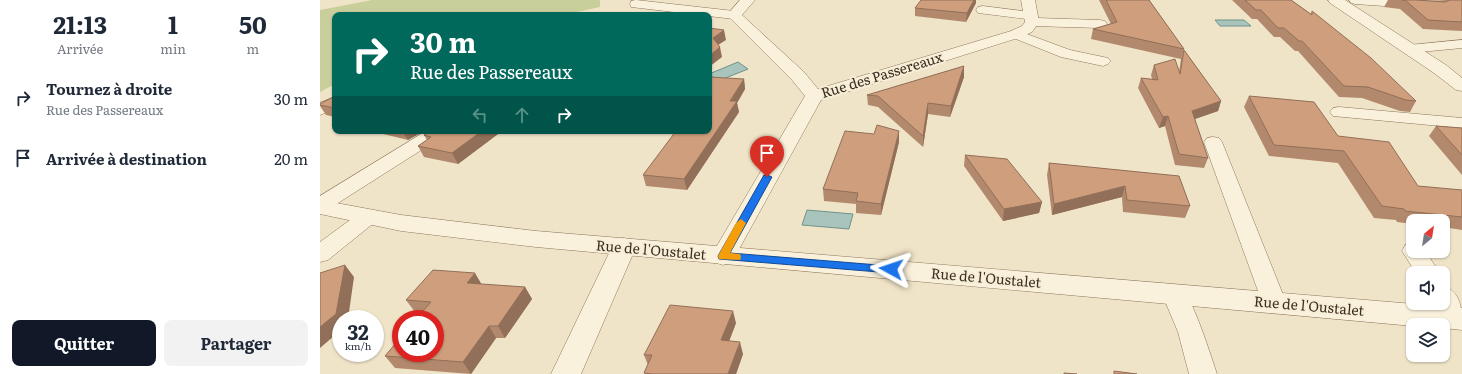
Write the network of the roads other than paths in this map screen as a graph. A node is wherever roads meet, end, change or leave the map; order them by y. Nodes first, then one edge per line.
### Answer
1 (748, 0) edge
2 (1335, 0) edge
3 (1355, 0) edge
4 (636, 4) dead end
5 (1424, 4) edge
6 (983, 10) dead end
7 (707, 12) edge
8 (1030, 12) edge
9 (712, 13) edge
10 (734, 15) junction
11 (1100, 24) dead end
12 (1016, 34) junction
13 (1462, 44) edge
14 (1409, 48) junction
15 (1103, 61) dead end
16 (1462, 86) edge
17 (814, 96) junction
18 (332, 104) edge
19 (320, 110) edge
20 (1339, 112) dead end
21 (1462, 123) edge
22 (435, 134) edge
23 (1213, 142) dead end
24 (320, 206) edge
25 (368, 217) junction
26 (624, 247) junction
27 (320, 254) edge
28 (723, 256) junction
29 (1174, 294) junction
30 (1274, 302) junction
31 (1450, 305) edge
32 (1460, 319) edge
33 (566, 374) edge
34 (1203, 374) edge

1 - 10 street
2 - 14 street
3 - 5 lane
4 - 7 lane
6 - 8 lane
8 - 11 lane
8 - 12 street, Rue des Passereaux
9 - 10 lane
10 - 17 street
12 - 15 lane
12 - 17 street, Rue des Passereaux
13 - 14 lane
14 - 16 street
17 - 28 street, Rue des Passereaux
18 - 19 lane
20 - 21 lane
22 - 24 lane
23 - 30 lane
24 - 25 street, Rue de l'Oustalet
25 - 26 street, Rue de l'Oustalet
25 - 27 lane
26 - 28 street, Rue de l'Oustalet
26 - 33 street
28 - 29 street, Rue de l'Oustalet
29 - 30 street, Rue de l'Oustalet
29 - 34 lane
30 - 32 street, Rue de l'Oustalet
31 - 32 lane

